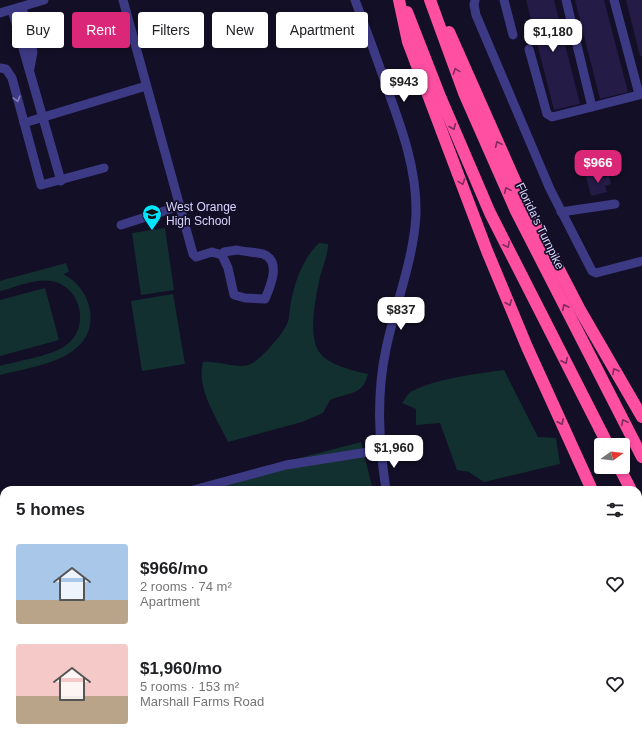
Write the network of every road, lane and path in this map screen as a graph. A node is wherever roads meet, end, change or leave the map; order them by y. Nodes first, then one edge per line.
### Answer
1 (44, 0) edge
2 (123, 0) edge
3 (355, 0) edge
4 (400, 0) edge
5 (430, 0) edge
6 (434, 0) edge
7 (504, 0) edge
8 (566, 0) edge
9 (614, 0) edge
10 (474, 2) edge
11 (22, 7) junction
12 (12, 10) junction
13 (0, 13) edge
14 (512, 35) dead end
15 (529, 49) dead end
16 (0, 68) edge
17 (30, 72) junction
18 (146, 86) junction
19 (641, 94) edge
20 (592, 106) junction
21 (43, 118) junction
22 (24, 123) junction
23 (104, 168) dead end
24 (61, 181) junction
25 (615, 204) dead end
26 (180, 206) junction
27 (561, 212) junction
28 (121, 225) dead end
29 (222, 255) junction
30 (642, 261) edge
31 (642, 417) edge
32 (604, 438) edge
33 (381, 450) junction
34 (642, 457) edge
35 (623, 474) edge
36 (208, 486) edge
37 (386, 486) edge
38 (588, 486) edge
39 (629, 486) edge

1 - 11 street
2 - 18 street
3 - 33 street
4 -> 32 highway
4 -> 38 highway
34 -> 5 highway, Florida's Turnpike
31 -> 6 highway
7 - 14 street
8 - 20 street
9 - 19 street
10 - 27 street
11 - 12 street
11 - 17 street
12 - 13 street
12 - 17 street
15 - 20 street
16 -> 22 street
17 - 21 street
18 - 21 street
18 - 26 street
19 - 20 street
21 - 22 street
21 - 24 street
22 - 24 street
23 - 24 street
25 - 27 street
26 - 28 street
26 - 29 street
27 - 30 street
29 - 29 street
33 - 36 street
33 - 37 street
35 - 39 highway

